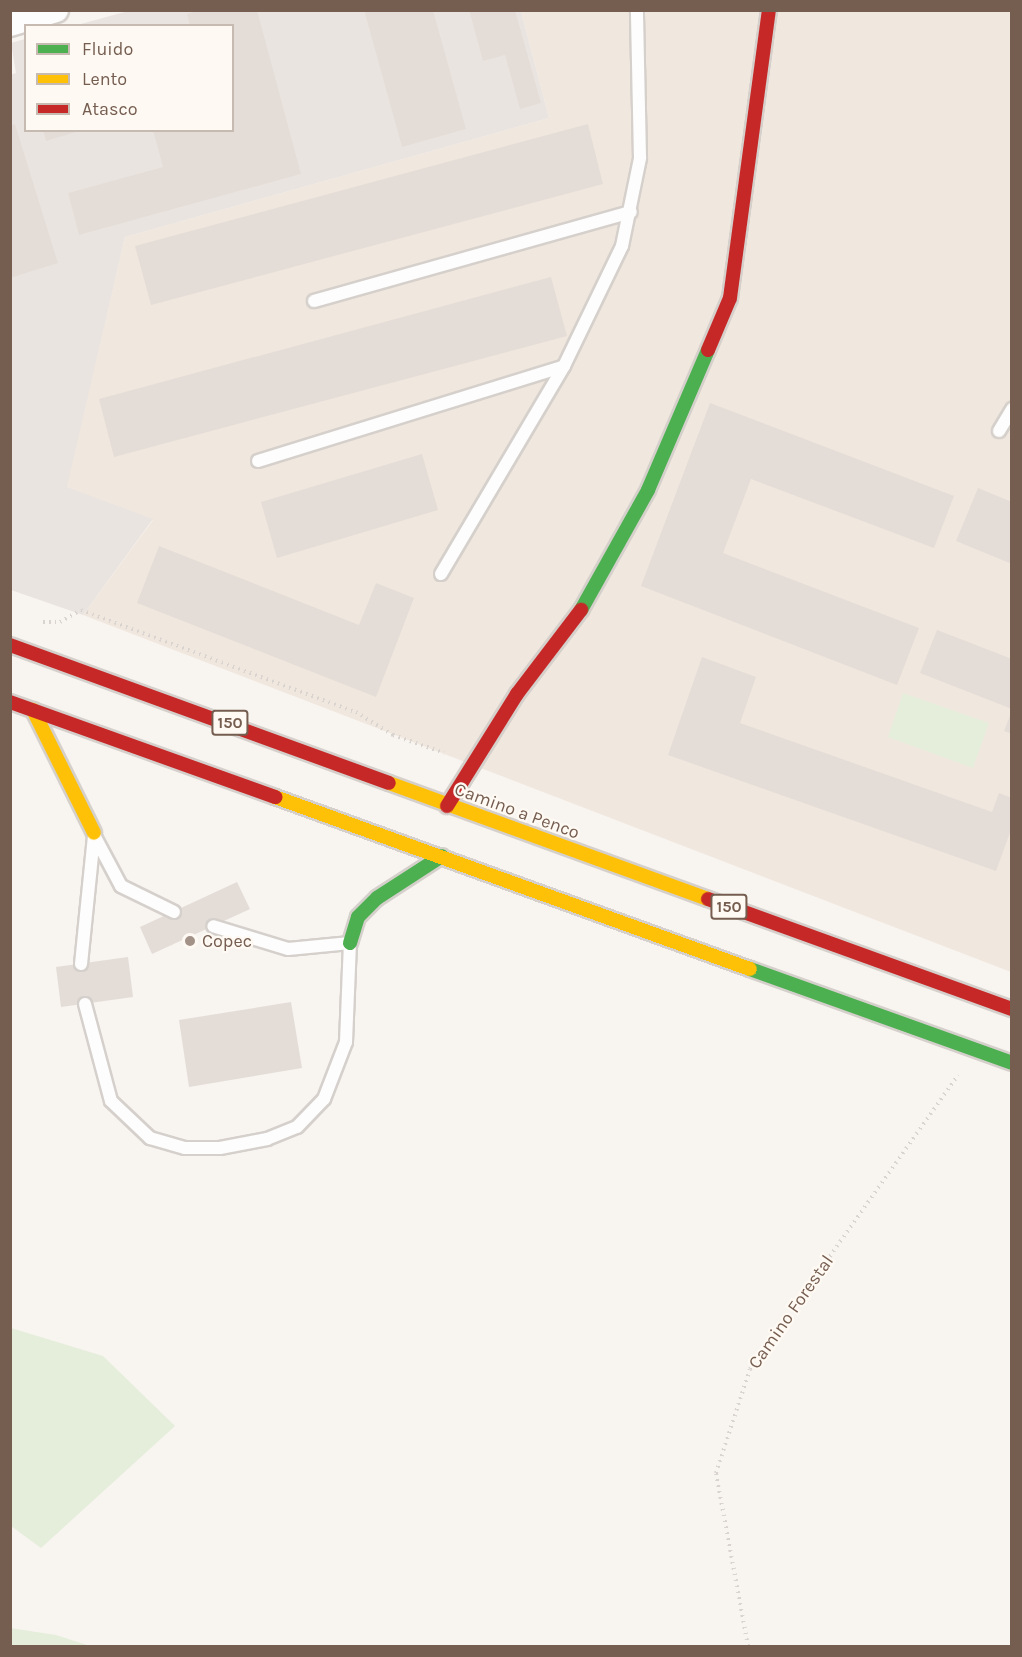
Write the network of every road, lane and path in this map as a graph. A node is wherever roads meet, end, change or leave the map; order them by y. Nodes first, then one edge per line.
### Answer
1 (56, 10) edge
2 (637, 10) edge
3 (769, 10) edge
4 (10, 24) edge
5 (631, 212) junction
6 (314, 301) dead end
7 (564, 366) junction
8 (1011, 409) edge
9 (999, 431) dead end
10 (258, 460) dead end
11 (441, 574) dead end
12 (32, 619) dead end
13 (10, 645) edge
14 (10, 702) edge
15 (33, 710) junction
16 (474, 763) junction
17 (447, 806) junction
18 (94, 833) junction
19 (441, 856) junction
20 (174, 912) dead end
21 (213, 926) dead end
22 (350, 942) junction
23 (81, 964) dead end
24 (85, 1004) dead end
25 (1011, 1009) edge
26 (976, 1050) junction
27 (1011, 1064) edge
28 (748, 1647) edge

1 - 4 street
2 - 5 lane
3 - 16 main road
5 - 6 lane
5 - 7 lane
7 - 10 lane
7 - 11 lane
8 - 9 lane
12 - 16 path
13 - 17 main road, Camino a Penco / 150
14 - 15 main road
15 - 18 main road
15 - 19 main road
16 - 17 main road
17 - 25 main road, Camino a Penco / 150
18 - 20 lane
18 - 23 lane
19 - 22 main road
19 - 26 main road
21 - 22 lane
22 - 24 lane
26 - 27 main road
26 - 28 path, Camino Forestal

